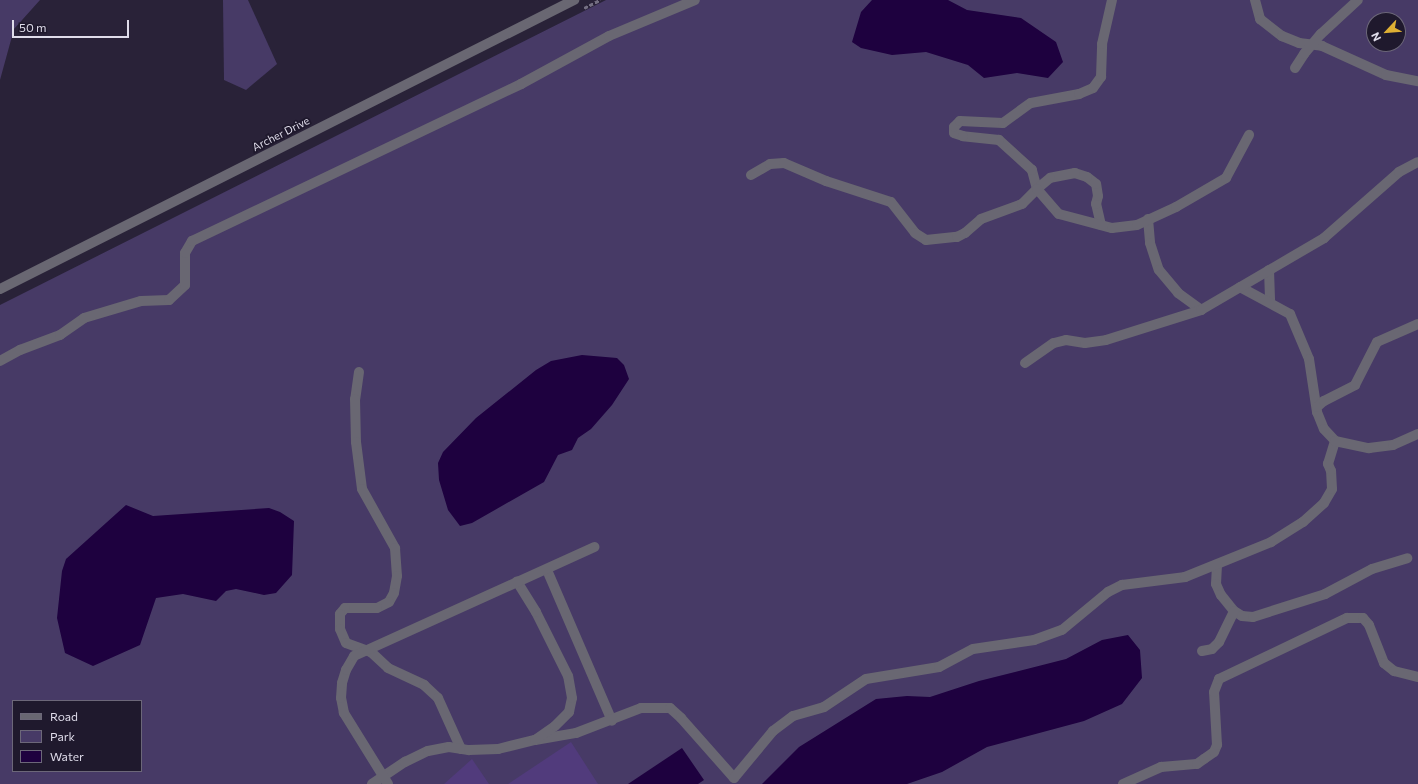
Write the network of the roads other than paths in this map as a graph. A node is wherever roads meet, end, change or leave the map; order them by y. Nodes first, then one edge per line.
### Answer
1 (574, 0) edge
2 (695, 0) edge
3 (1112, 0) edge
4 (1255, 0) edge
5 (1358, 0) edge
6 (1295, 68) dead end
7 (1418, 82) edge
8 (1003, 122) junction
9 (1249, 135) dead end
10 (1002, 142) junction
11 (1418, 162) edge
12 (751, 175) dead end
13 (1037, 189) junction
14 (1148, 219) junction
15 (1101, 225) junction
16 (1269, 270) junction
17 (1240, 287) junction
18 (0, 289) edge
19 (1270, 302) junction
20 (1201, 310) junction
21 (1418, 324) edge
22 (0, 362) edge
23 (1025, 363) dead end
24 (359, 372) dead end
25 (1317, 407) junction
26 (1418, 434) edge
27 (1335, 441) junction
28 (594, 547) dead end
29 (1407, 558) dead end
30 (1217, 565) junction
31 (547, 570) junction
32 (517, 582) junction
33 (1234, 611) junction
34 (365, 651) junction
35 (1202, 651) dead end
36 (1418, 677) edge
37 (612, 721) junction
38 (534, 740) junction
39 (461, 749) junction
40 (385, 780) edge
41 (732, 781) edge
42 (372, 784) edge
43 (1123, 784) edge

1 - 18 street, Archer Drive
2 - 22 street
3 - 8 street
4 - 7 street
5 - 6 street, bridge
8 - 10 street
8 - 10 street
9 - 14 street
10 - 13 street
11 - 16 street
12 - 13 street
13 - 15 street
13 - 15 street
14 - 15 street
14 - 20 street
16 - 17 street
16 - 19 street
17 - 19 street
17 - 20 street
19 - 25 street
20 - 23 street
21 - 25 street
24 - 34 street
25 - 27 street
26 - 27 street
27 - 30 street
28 - 31 street
29 - 33 street
30 - 33 street
30 - 41 street
31 - 32 street
31 - 37 street
32 - 34 street
32 - 38 street
33 - 35 street
34 - 39 street
34 - 40 street
36 - 43 street
37 - 38 street
37 - 41 street
38 - 39 street
39 - 40 street
40 - 42 street

